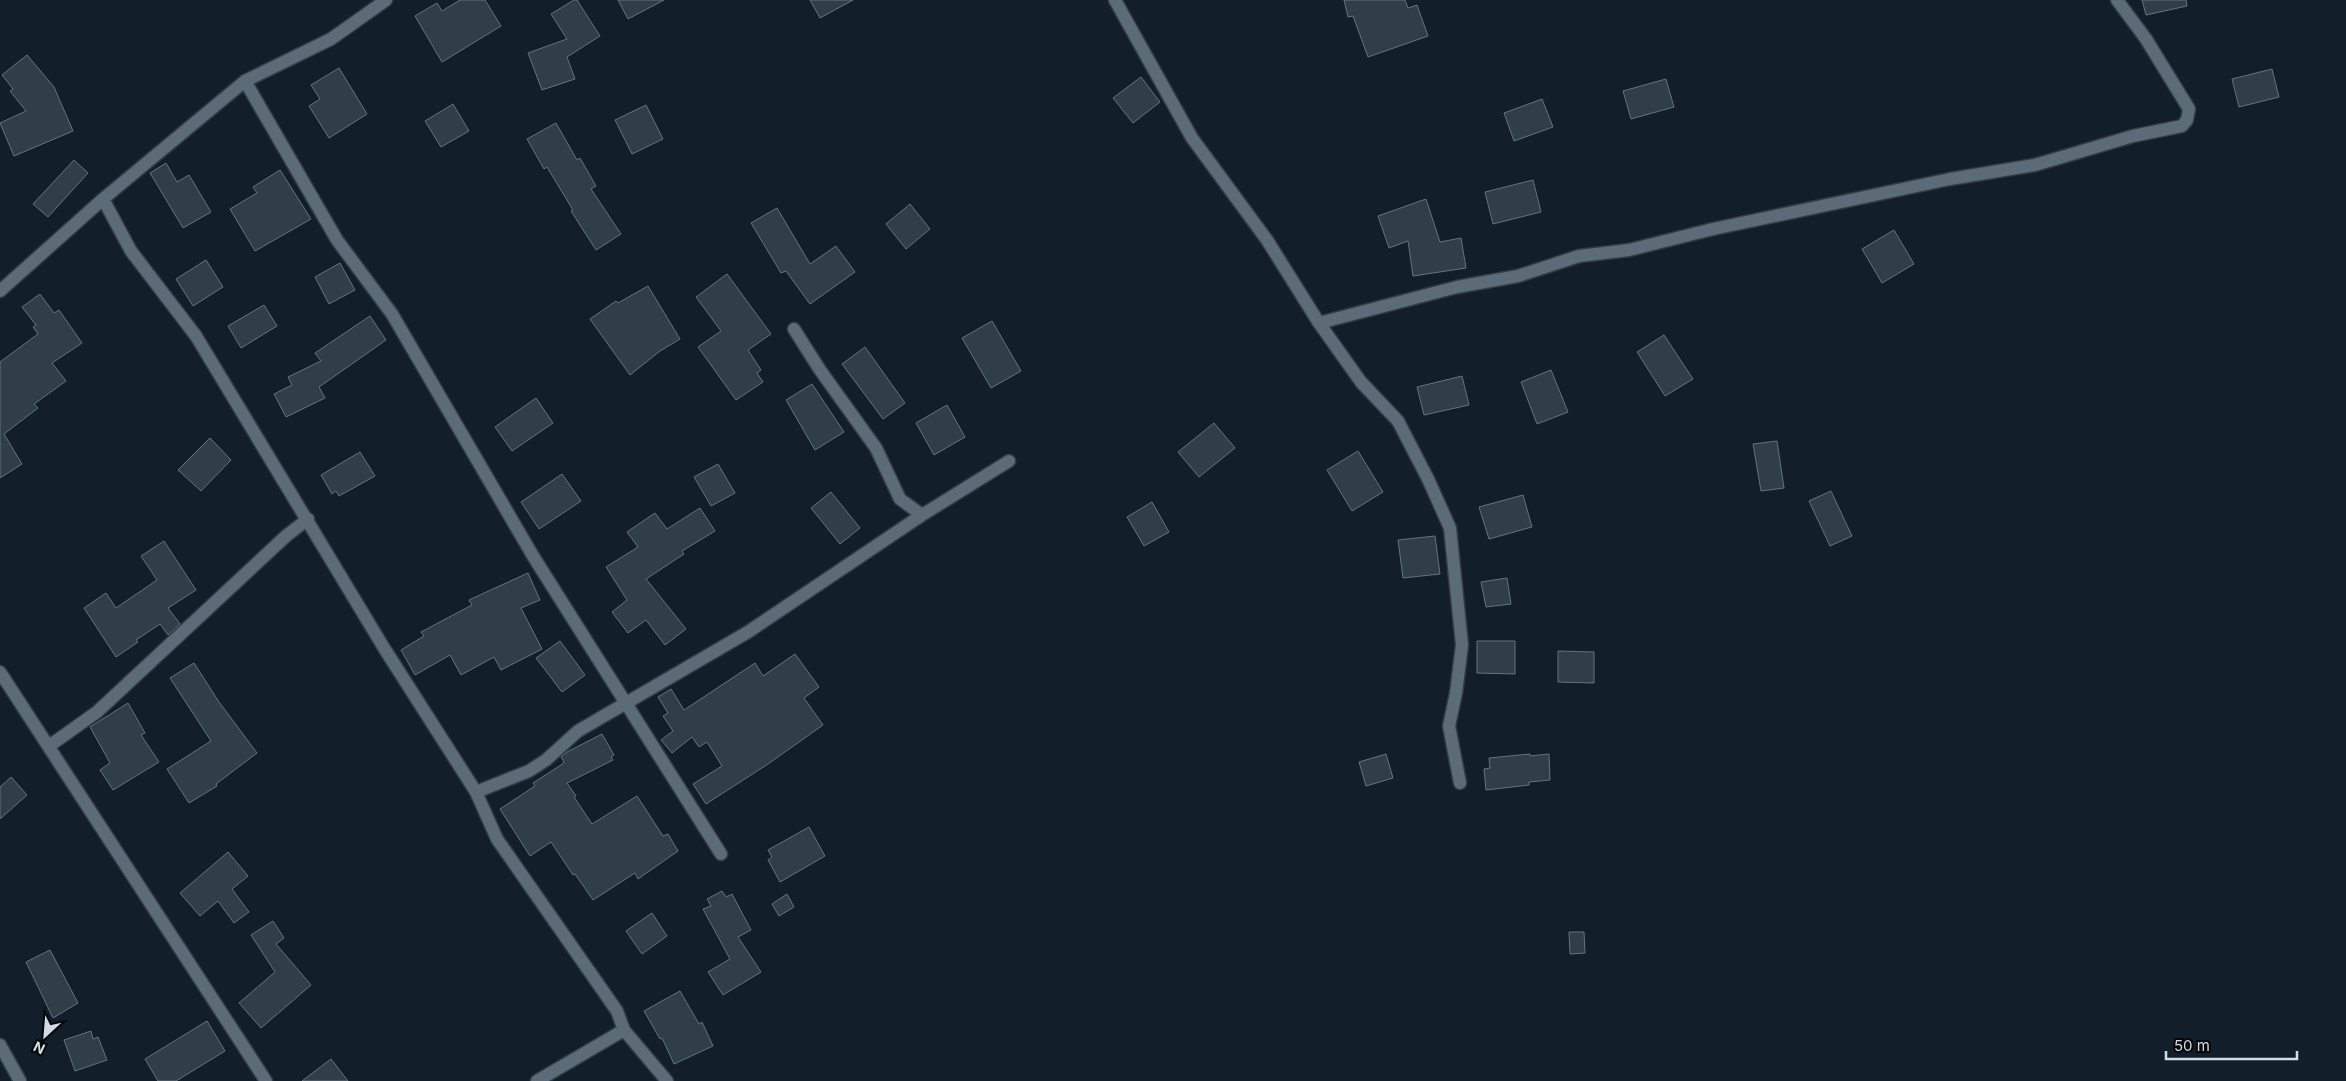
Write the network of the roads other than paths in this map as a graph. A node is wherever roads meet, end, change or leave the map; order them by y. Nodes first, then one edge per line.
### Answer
1 (386, 0) edge
2 (1115, 0) edge
3 (2117, 0) edge
4 (245, 81) junction
5 (103, 199) junction
6 (0, 291) edge
7 (1318, 323) junction
8 (794, 329) dead end
9 (1009, 461) dead end
10 (922, 515) junction
11 (308, 520) junction
12 (0, 672) edge
13 (625, 703) junction
14 (49, 746) junction
15 (1460, 783) dead end
16 (476, 792) junction
17 (720, 854) dead end
18 (624, 1030) junction
19 (0, 1045) edge
20 (20, 1081) edge
21 (266, 1081) edge
22 (536, 1081) edge
23 (667, 1081) edge

1 - 4 street
2 - 7 street
3 - 7 street
4 - 5 street
4 - 13 street
5 - 6 street
5 - 11 street
7 - 15 street
8 - 10 street
9 - 10 street
10 - 13 street
11 - 14 street
11 - 16 street
12 - 14 street
13 - 16 street
13 - 17 street
14 - 21 street
16 - 18 street
18 - 22 street
18 - 23 street
19 - 20 street

